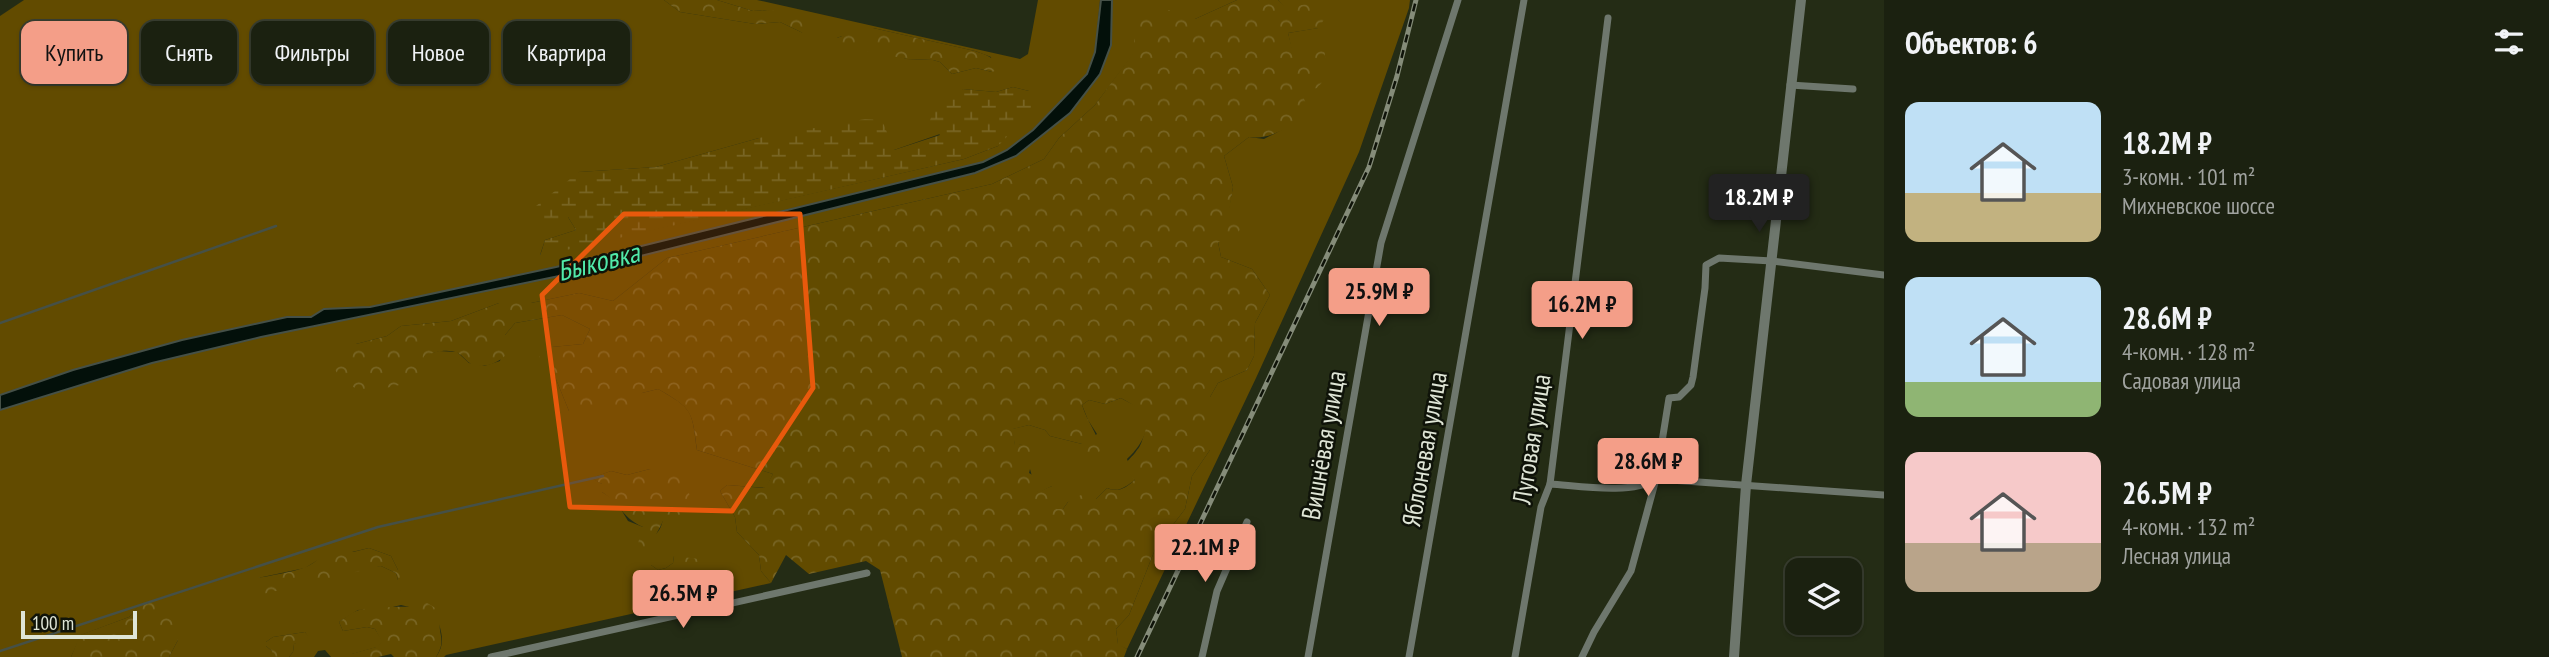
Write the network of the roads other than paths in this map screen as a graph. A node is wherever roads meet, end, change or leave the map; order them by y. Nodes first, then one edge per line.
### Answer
1 (1458, 0) edge
2 (1524, 0) edge
3 (1801, 0) edge
4 (1608, 18) dead end
5 (1790, 85) junction
6 (1853, 89) dead end
7 (1772, 261) junction
8 (1884, 275) edge
9 (1656, 479) junction
10 (1550, 484) junction
11 (1746, 485) junction
12 (1884, 495) edge
13 (1247, 522) dead end
14 (867, 573) dead end
15 (491, 657) edge
16 (1202, 657) edge
17 (1308, 657) edge
18 (1409, 657) edge
19 (1515, 657) edge
20 (1582, 657) edge
21 (1734, 657) edge

1 - 17 street, Вишнёвая улица
2 - 18 street, Яблоневая улица
3 - 5 street
4 - 10 street, Луговая улица
5 - 6 street
5 - 7 street
7 - 8 street
7 - 9 street
7 - 11 street
9 - 10 street
9 - 11 street
9 - 20 street
10 - 19 street, Луговая улица
11 - 12 street
11 - 21 street
13 - 16 street
14 - 15 street

